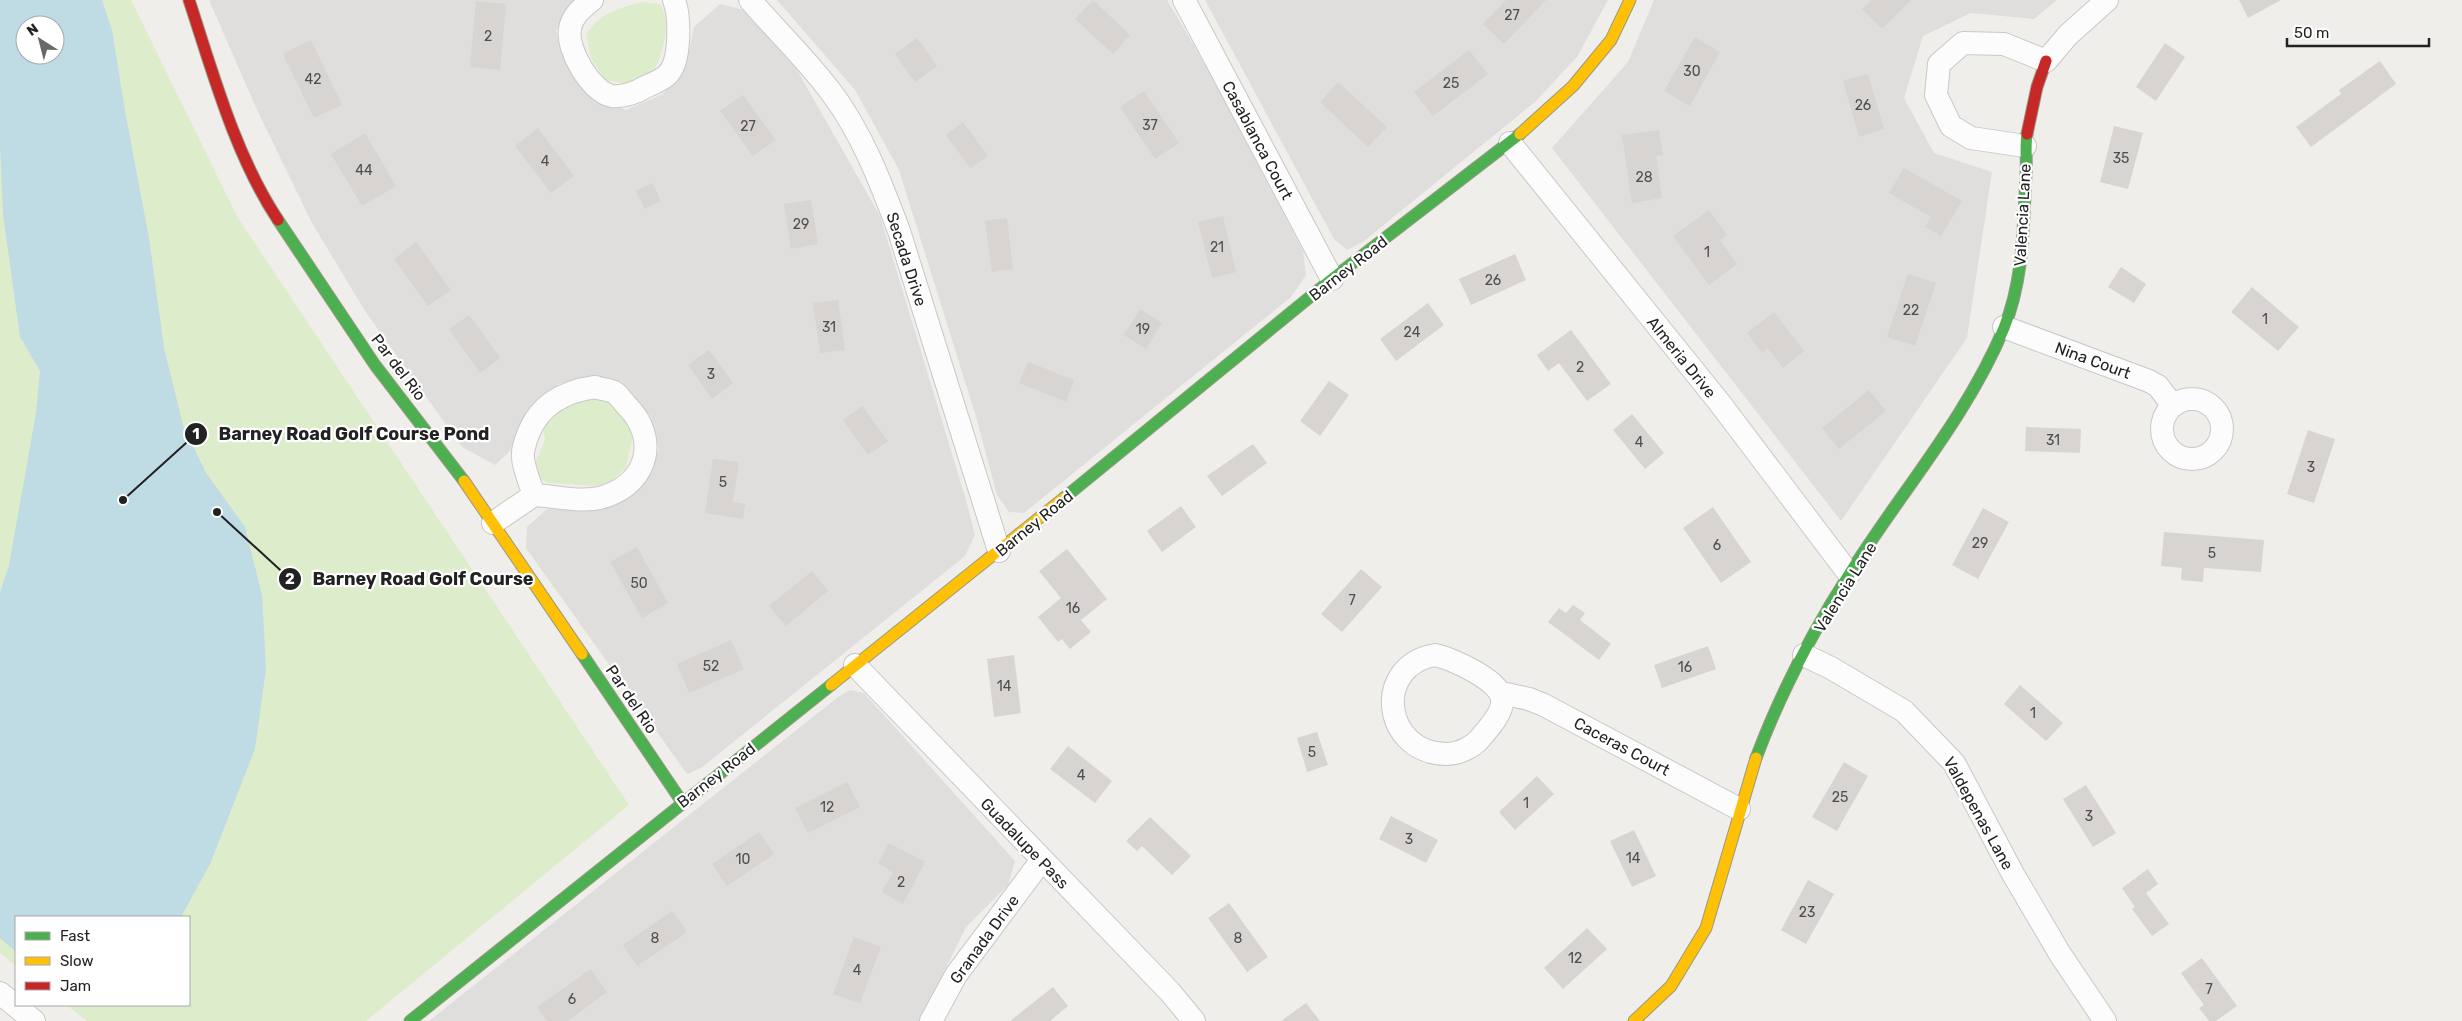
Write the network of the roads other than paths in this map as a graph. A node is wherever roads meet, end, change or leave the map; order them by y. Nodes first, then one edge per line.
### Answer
1 (189, 0) edge
2 (592, 0) edge
3 (675, 0) edge
4 (750, 0) edge
5 (1184, 0) edge
6 (1630, 0) edge
7 (2107, 0) edge
8 (2046, 61) junction
9 (1510, 143) junction
10 (2025, 146) junction
11 (1332, 279) junction
12 (2004, 327) junction
13 (2173, 406) dead end
14 (534, 495) junction
15 (493, 523) junction
16 (999, 552) junction
17 (1849, 574) junction
18 (1804, 655) junction
19 (855, 665) junction
20 (1501, 694) junction
21 (682, 802) junction
22 (1739, 809) junction
23 (1042, 860) junction
24 (0, 993) edge
25 (15, 1005) edge
26 (16, 1006) edge
27 (34, 1021) edge
28 (410, 1021) edge
29 (931, 1021) edge
30 (1194, 1021) edge
31 (1634, 1021) edge
32 (2105, 1021) edge

1 - 15 street, Par del Rio
2 - 3 street
4 - 16 street, Secada Drive
5 - 11 street, Casablanca Court
6 - 9 street, Barney Road
7 - 8 street, Valencia Lane
8 - 10 street, Valencia Lane
8 - 10 street, Valencia Lane
9 - 11 street, Barney Road
9 - 17 street, Almeria Drive
10 - 12 street, Valencia Lane
11 - 16 street, Barney Road
12 - 13 street, Nina Court
12 - 17 street, Valencia Lane
14 - 14 street
14 - 15 street
15 - 21 street, Par del Rio
16 - 19 street, Barney Road
17 - 18 street, Valencia Lane
18 - 22 street, Valencia Lane
18 - 32 street, Valdepenas Lane
19 - 21 street, Barney Road
19 - 23 street, Guadalupe Pass
20 - 20 street
20 - 22 street, Caceras Court
21 - 28 street, Barney Road
22 - 31 street, Valencia Lane
23 - 29 street, Granada Drive
23 - 30 street, Guadalupe Pass
24 - 25 street
26 - 27 street

